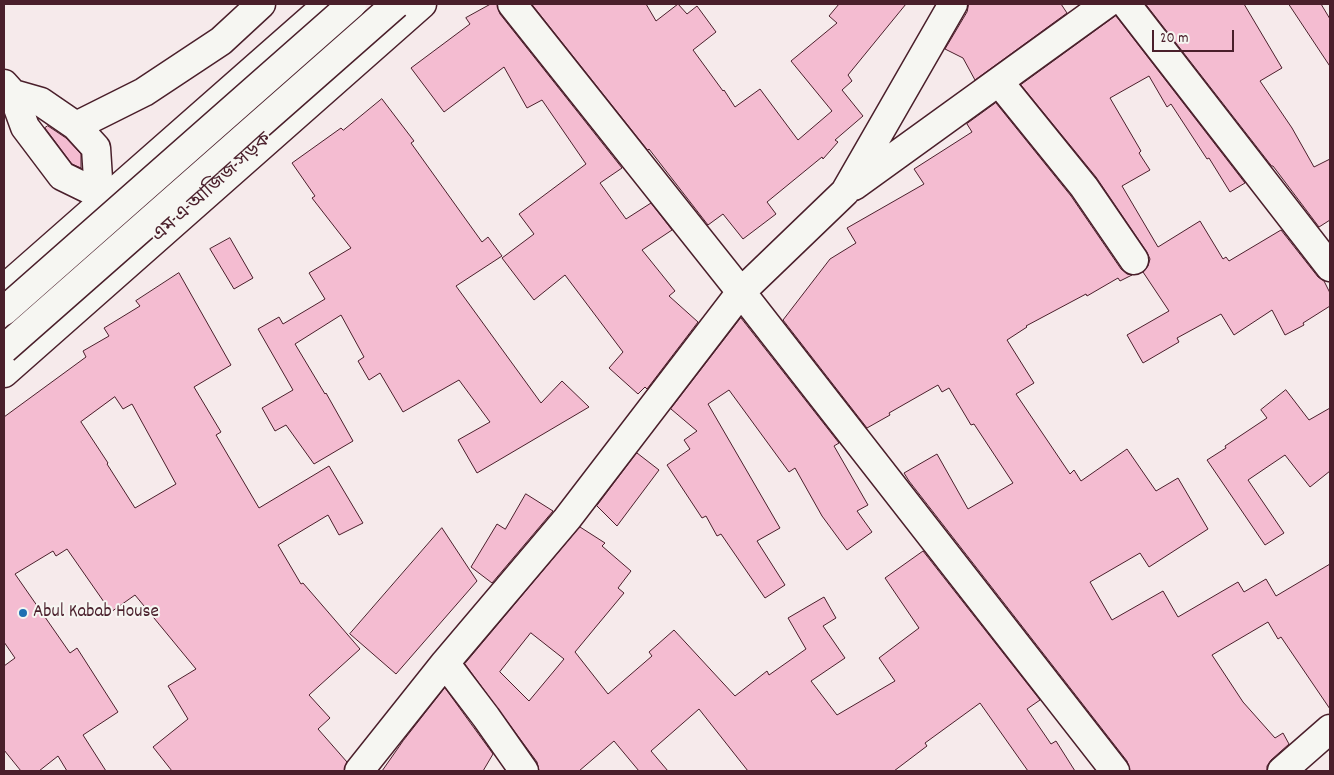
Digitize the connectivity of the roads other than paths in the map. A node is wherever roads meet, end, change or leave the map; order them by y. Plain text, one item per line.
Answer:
1 (261, 4) edge
2 (328, 4) edge
3 (352, 4) edge
4 (396, 4) edge
5 (422, 4) edge
6 (512, 4) edge
7 (953, 4) edge
8 (1106, 4) edge
9 (1126, 4) edge
10 (999, 82) junction
11 (8, 89) edge
12 (76, 126) junction
13 (845, 192) junction
14 (101, 197) junction
15 (147, 247) junction
16 (1134, 260) dead end
17 (1330, 267) edge
18 (4, 289) edge
19 (741, 292) junction
20 (4, 311) edge
21 (4, 350) edge
22 (4, 373) edge
23 (445, 663) junction
24 (1330, 730) edge
25 (360, 771) edge
26 (524, 771) edge
27 (1114, 771) edge
28 (1282, 771) edge

1 - 12 main road
2 - 14 main road
3 - 20 main road, bridge
4 - 21 main road, bridge
5 - 15 main road, এম এ আজিজ সড়ক
6 - 19 main road
7 - 13 main road
8 - 10 main road
9 - 17 main road
10 - 13 main road
10 - 16 main road
11 - 12 main road
11 - 14 main road
12 - 14 main road
13 - 19 main road
14 - 15 main road
14 - 18 main road
15 - 22 main road, এম এ আজিজ সড়ক
19 - 23 main road
19 - 27 main road
23 - 25 main road
23 - 26 main road
24 - 28 main road

